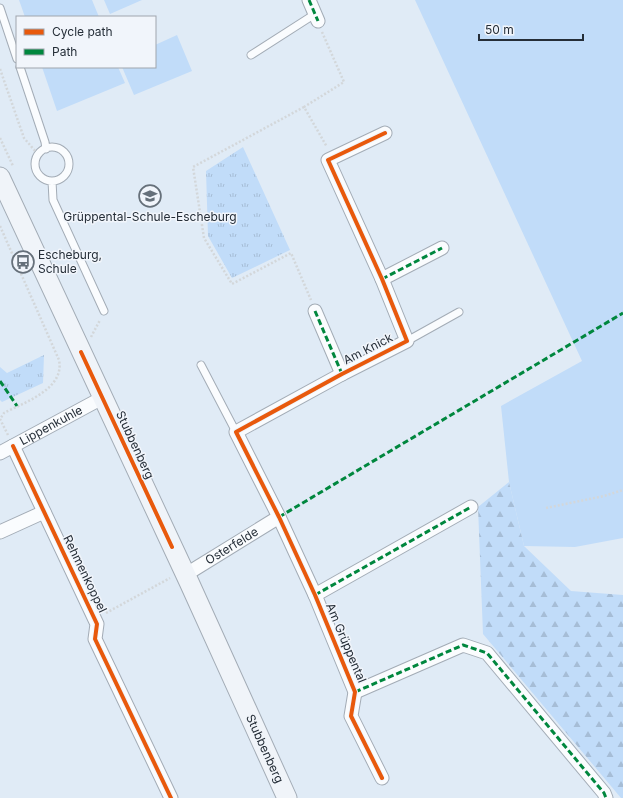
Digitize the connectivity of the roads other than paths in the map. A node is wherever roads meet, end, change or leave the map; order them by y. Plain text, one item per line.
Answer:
1 (309, 0) edge
2 (0, 8) edge
3 (316, 17) joint
4 (251, 54) dead end
5 (16, 56) edge
6 (20, 68) edge
7 (385, 133) dead end
8 (46, 149) junction
9 (7, 172) edge
10 (52, 181) junction
11 (442, 248) dead end
12 (382, 279) junction
13 (104, 311) road end
14 (315, 311) road end
15 (459, 312) dead end
16 (407, 341) junction
17 (201, 365) dead end
18 (342, 374) junction
19 (102, 398) junction
20 (236, 432) junction
21 (13, 446) junction
22 (0, 453) edge
23 (471, 506) dead end
24 (44, 512) junction
25 (279, 517) junction
26 (0, 532) edge
27 (179, 576) junction
28 (315, 595) junction
29 (355, 692) junction
30 (382, 778) dead end
31 (171, 798) edge
32 (287, 798) edge
33 (606, 798) edge

1 - 3 street
2 - 5 lane
3 - 4 lane
6 - 8 lane
7 - 12 street, Am Knick
8 - 10 lane
8 - 10 lane
9 - 19 main road, Stubbenberg
10 - 13 lane
11 - 12 street
12 - 16 street, Am Knick
14 - 18 street, Am Knick
15 - 16 lane
16 - 18 street, Am Knick
17 - 20 lane
18 - 20 street, Am Knick
19 - 21 street, Lippenkuhle
19 - 27 main road, Stubbenberg
20 - 25 street
21 - 22 street, Lippenkuhle
21 - 24 street, Rehmenkoppel
23 - 28 street, Am Grüppental
24 - 26 street
24 - 31 street, Rehmenkoppel
25 - 27 street, Osterfelde
25 - 28 street, Am Grüppental
27 - 32 main road, Stubbenberg
28 - 29 street, Am Grüppental
29 - 30 street, Am Grüppental
29 - 33 street, Am Grüppental

